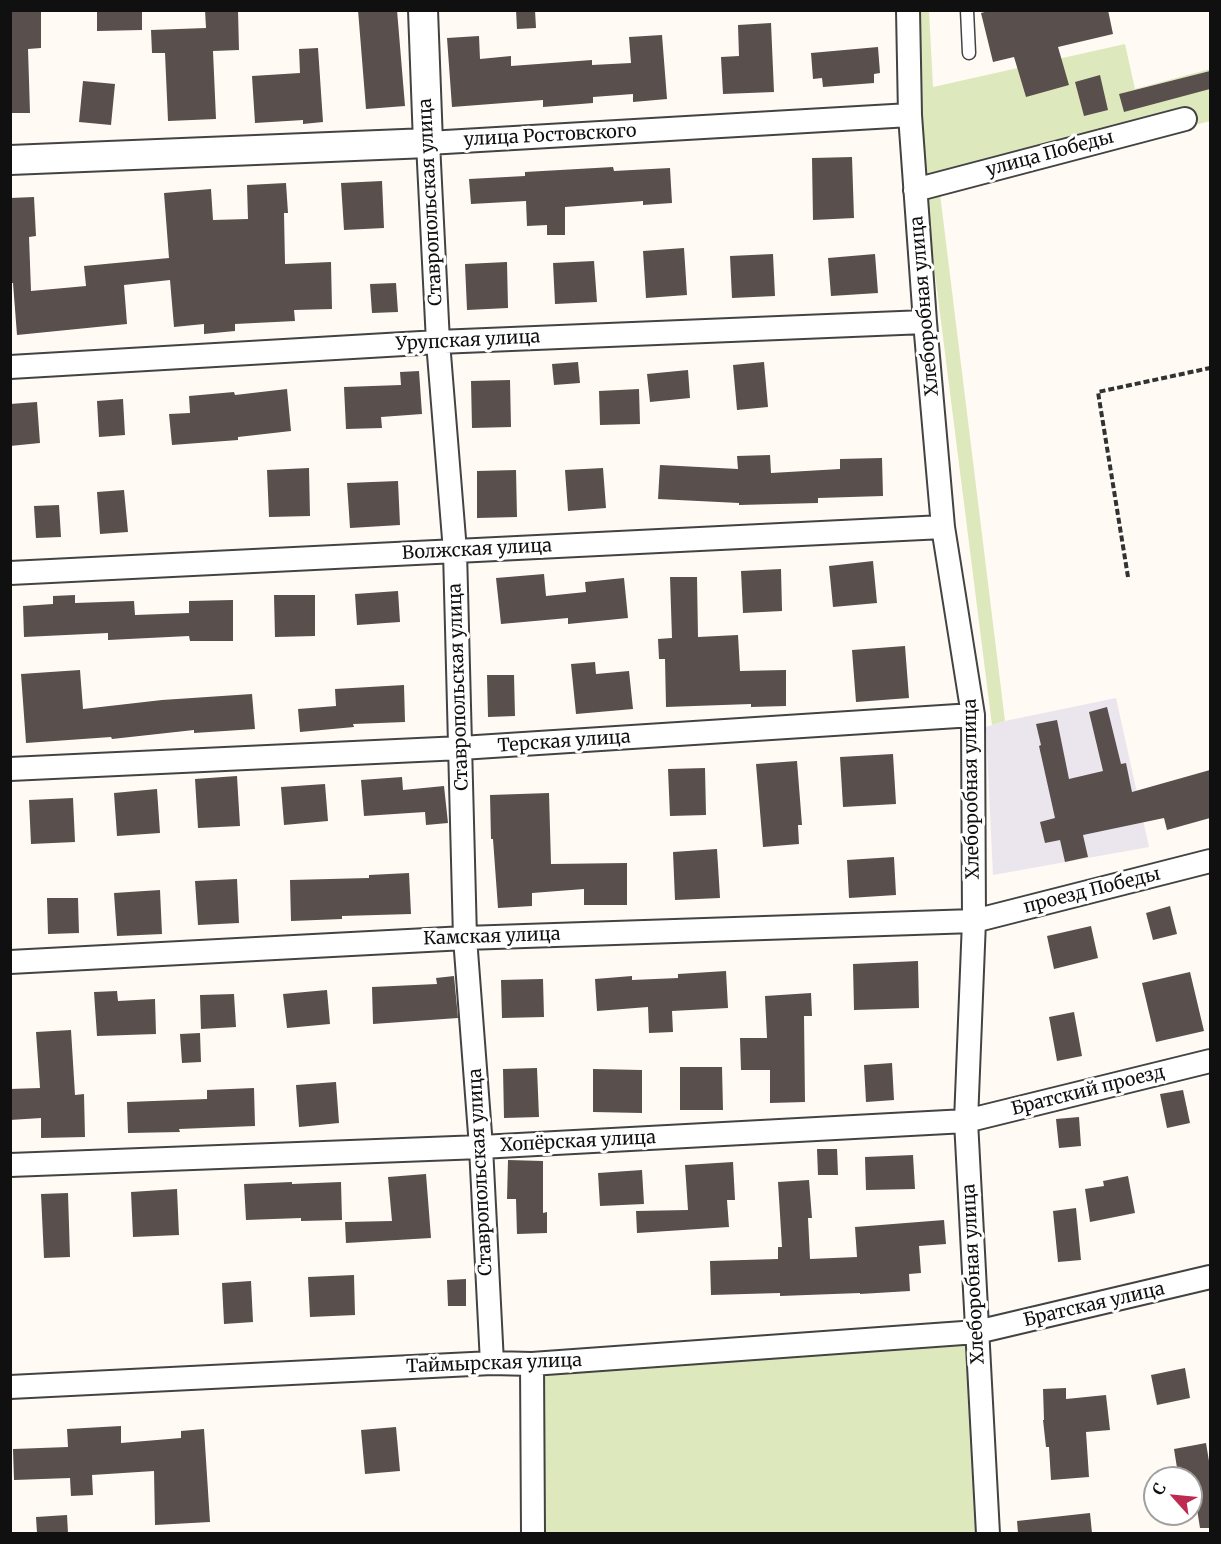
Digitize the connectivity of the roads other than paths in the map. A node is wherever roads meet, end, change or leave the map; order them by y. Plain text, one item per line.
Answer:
1 (423, 10) edge
2 (908, 10) edge
3 (967, 10) edge
4 (969, 53) dead end
5 (910, 115) junction
6 (1185, 119) dead end
7 (428, 143) junction
8 (10, 160) edge
9 (915, 190) junction
10 (925, 322) junction
11 (438, 342) junction
12 (10, 367) edge
13 (943, 527) junction
14 (456, 551) junction
15 (10, 573) edge
16 (973, 715) junction
17 (461, 748) junction
18 (10, 769) edge
19 (1210, 861) edge
20 (974, 921) junction
21 (465, 938) junction
22 (10, 962) edge
23 (1210, 1060) edge
24 (966, 1121) junction
25 (481, 1147) junction
26 (10, 1166) edge
27 (1210, 1277) edge
28 (977, 1332) junction
29 (492, 1363) junction
30 (532, 1364) junction
31 (10, 1387) edge
32 (534, 1533) edge
33 (988, 1533) edge

1 - 7 street, Ставропольская улица
2 - 5 street, Хлеборобная улица
3 - 4 lane
5 - 7 street, улица Ростовского
5 - 9 street, Хлеборобная улица
6 - 9 street, улица Победы
7 - 8 street, улица Ростовского
7 - 11 street, Ставропольская улица
9 - 10 street, Хлеборобная улица
10 - 11 street, Урупская улица
10 - 13 street, Хлеборобная улица
11 - 12 street, Урупская улица
11 - 14 street, Ставропольская улица
13 - 14 street, Волжская улица
13 - 16 street, Хлеборобная улица
14 - 15 street, Волжская улица
14 - 17 street, Ставропольская улица
16 - 17 street, Терская улица
16 - 20 street, Хлеборобная улица
17 - 18 street, Терская улица
17 - 21 street, Ставропольская улица
19 - 20 street, проезд Победы
20 - 21 street, Камская улица
20 - 24 street, Хлеборобная улица
21 - 22 street, Камская улица
21 - 25 street, Ставропольская улица
23 - 24 street, Братский проезд
24 - 25 street, Хопёрская улица
24 - 28 street, Хлеборобная улица
25 - 26 street, Хопёрская улица
25 - 29 street, Ставропольская улица
27 - 28 street, Братская улица
28 - 30 street, Таймырская улица
28 - 33 street, Хлеборобная улица
29 - 30 street, Таймырская улица
29 - 31 street, Таймырская улица
30 - 32 street

